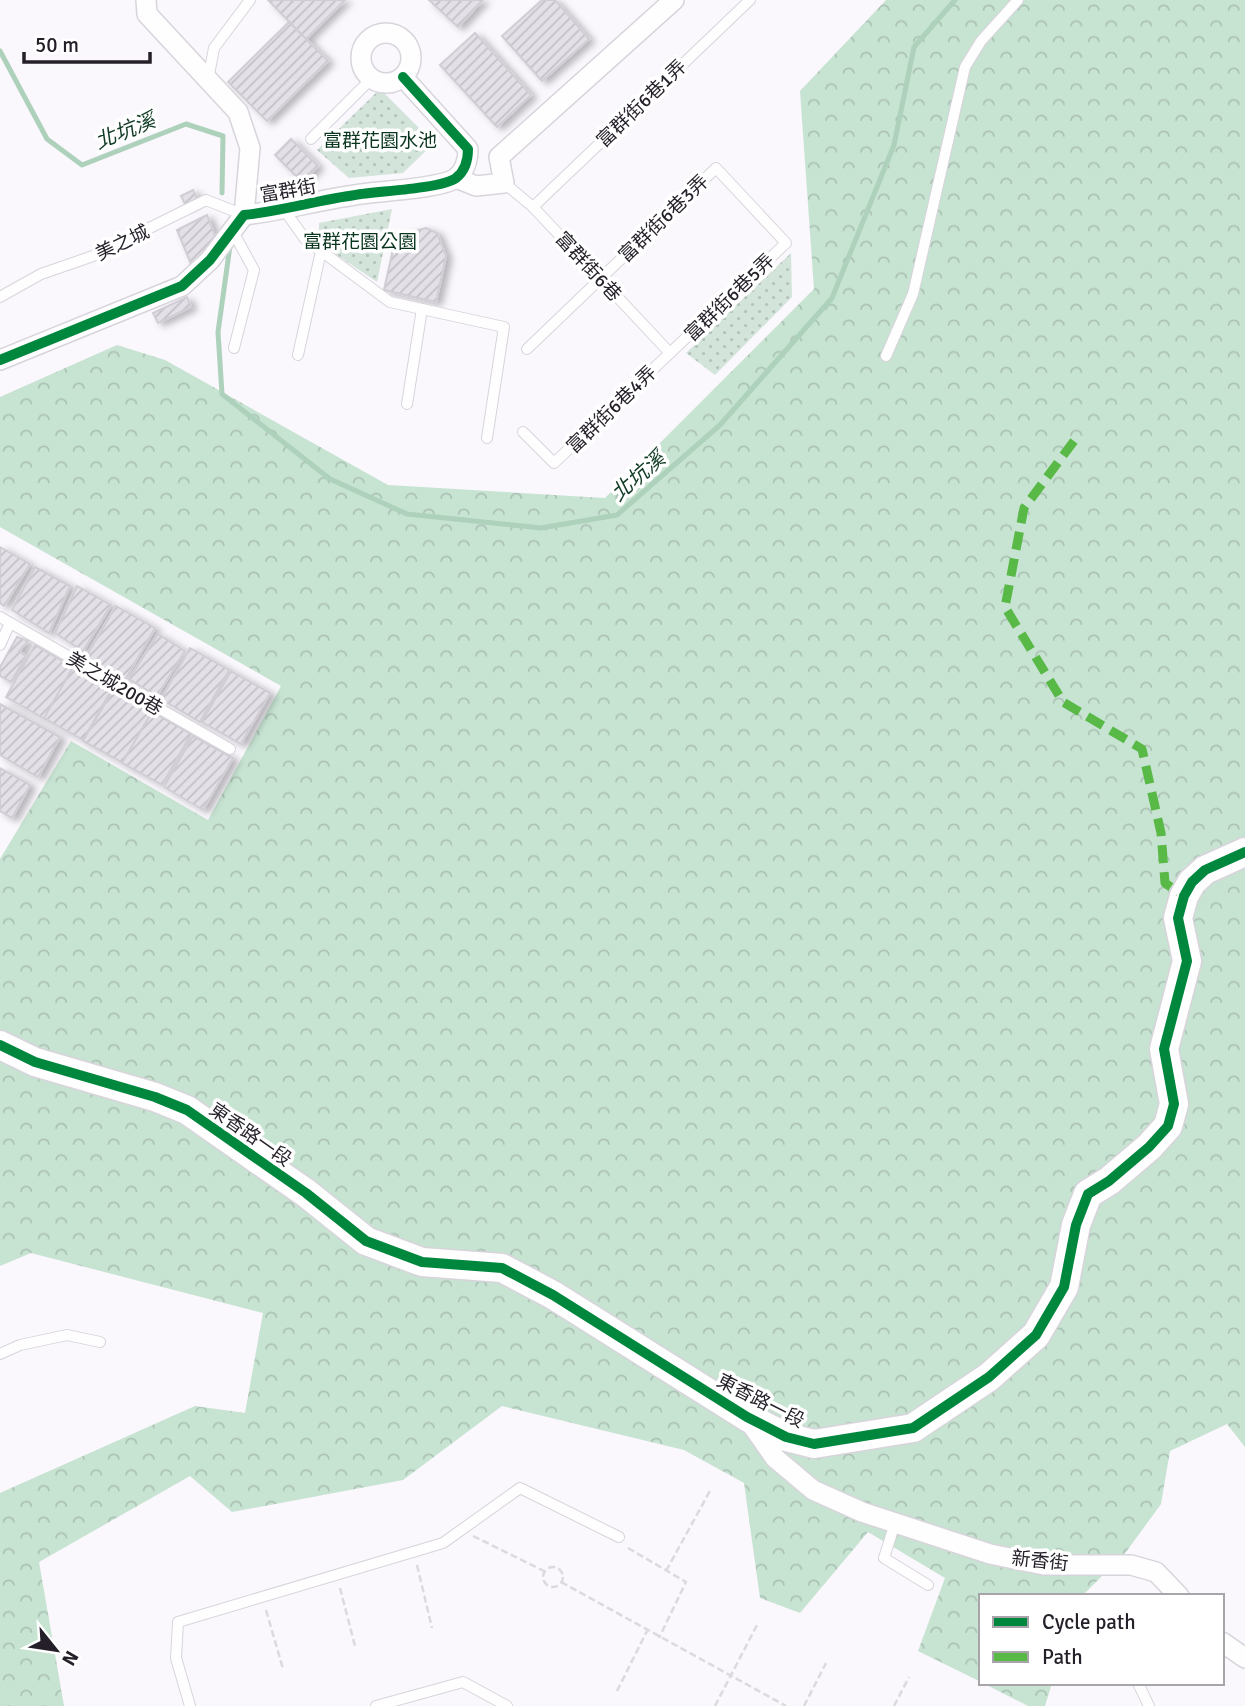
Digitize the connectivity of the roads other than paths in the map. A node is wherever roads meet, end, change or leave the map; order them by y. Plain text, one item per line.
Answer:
1 (146, 0) edge
2 (250, 0) edge
3 (674, 0) edge
4 (750, 0) edge
5 (1018, 0) edge
6 (402, 77) junction
7 (371, 79) junction
8 (208, 80) junction
9 (311, 139) dead end
10 (499, 157) junction
11 (468, 159) junction
12 (456, 178) junction
13 (504, 183) junction
14 (533, 207) junction
15 (755, 209) joint
16 (285, 211) junction
17 (238, 222) junction
18 (321, 251) junction
19 (600, 278) junction
20 (0, 297) edge
21 (422, 309) junction
22 (234, 348) dead end
23 (527, 349) dead end
24 (670, 353) junction
25 (298, 355) dead end
26 (886, 356) dead end
27 (0, 360) edge
28 (407, 404) dead end
29 (523, 432) dead end
30 (487, 438) dead end
31 (0, 617) edge
32 (10, 623) junction
33 (0, 645) edge
34 (230, 749) dead end
35 (1245, 852) edge
36 (0, 1045) edge
37 (100, 1342) dead end
38 (0, 1354) edge
39 (747, 1418) junction
40 (895, 1523) junction
41 (619, 1537) road end
42 (928, 1585) dead end
43 (1177, 1594) edge
44 (1224, 1643) edge
45 (1245, 1658) edge
46 (1139, 1685) edge
47 (190, 1706) edge
48 (376, 1706) edge
49 (507, 1706) edge
50 (1149, 1706) edge

1 - 8 street
2 - 8 lane
3 - 10 street
4 - 14 lane, 富群街6巷1弄
5 - 26 lane
6 - 7 street
6 - 7 street
6 - 11 street
7 - 9 lane
8 - 17 street
10 - 11 street
10 - 13 street
11 - 12 street
12 - 13 street, 富群街
12 - 16 street, 富群街
13 - 14 lane, 富群街6巷
14 - 19 lane, 富群街6巷
15 - 19 lane, 富群街6巷3弄
15 - 24 lane, 富群街6巷5弄
16 - 17 street, 富群街
16 - 18 lane
17 - 20 lane, 美之城
17 - 22 lane
17 - 27 street
18 - 21 lane
18 - 25 lane
19 - 23 lane
19 - 24 lane, 富群街6巷
21 - 28 lane
21 - 30 lane
24 - 29 lane, 富群街6巷4弄
31 - 32 lane, 美之城200巷
32 - 33 lane
32 - 34 lane, 美之城200巷
35 - 39 street, 東香路一段
36 - 39 street, 東香路一段
37 - 38 lane
39 - 40 street, 新香街
40 - 42 lane
40 - 43 street, 新香街
41 - 47 lane
44 - 45 street
46 - 50 lane
48 - 49 lane

